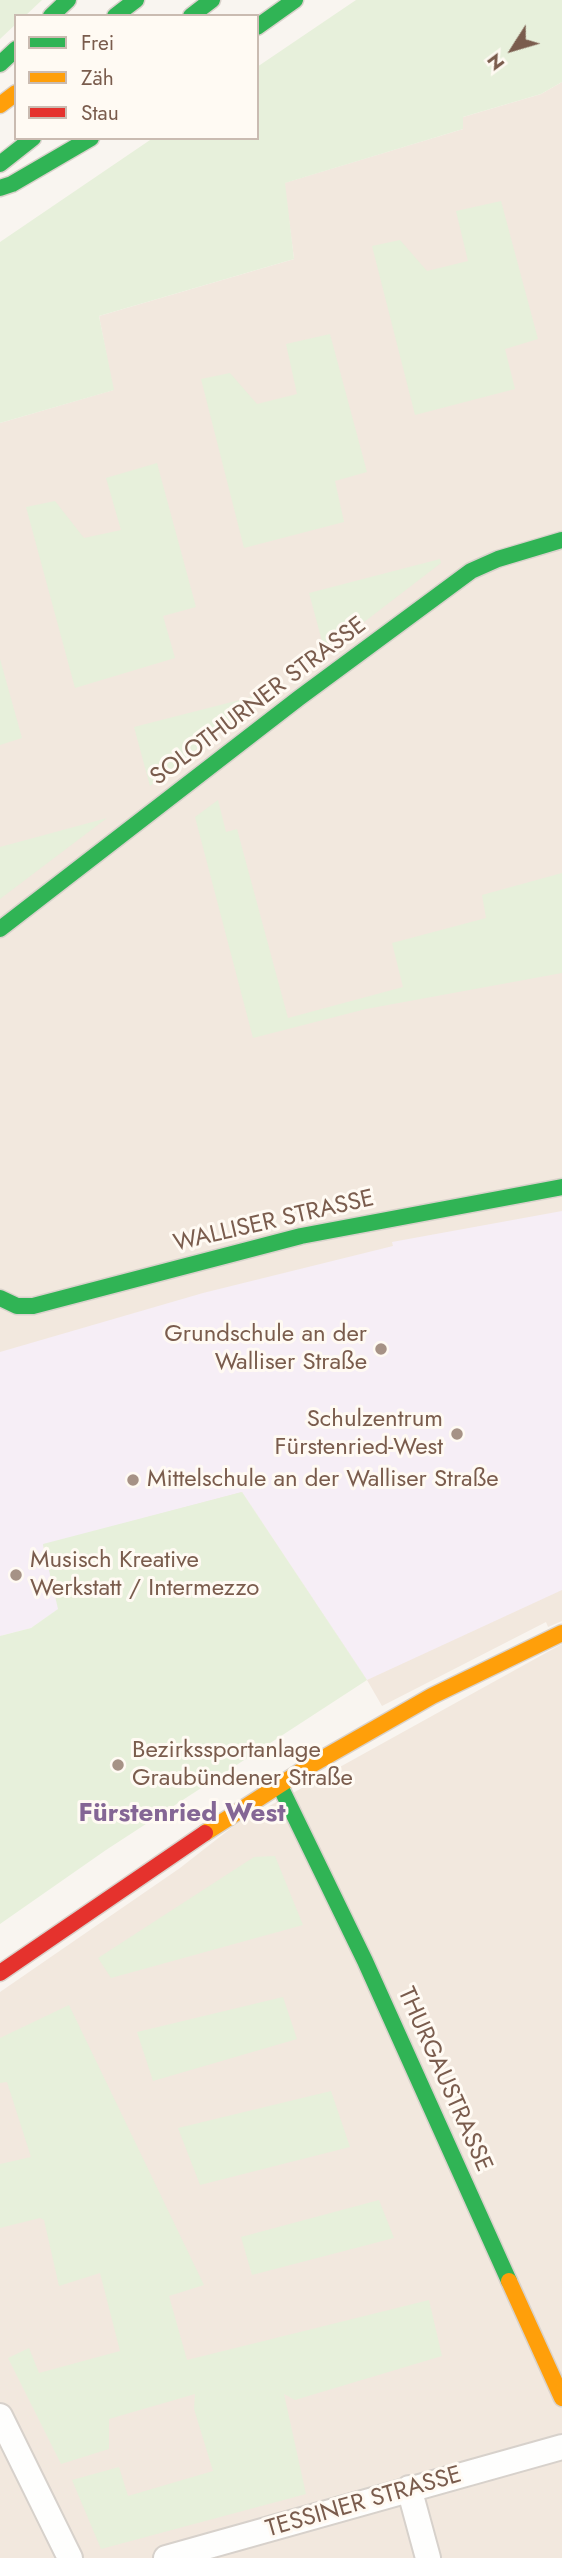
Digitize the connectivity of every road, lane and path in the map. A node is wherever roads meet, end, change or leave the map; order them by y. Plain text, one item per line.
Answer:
1 (68, 0) edge
2 (136, 0) edge
3 (212, 0) edge
4 (295, 0) edge
5 (53, 14) edge
6 (118, 14) edge
7 (194, 14) edge
8 (259, 26) edge
9 (14, 51) edge
10 (0, 64) edge
11 (30, 140) edge
12 (88, 140) edge
13 (0, 163) edge
14 (0, 188) edge
15 (562, 540) edge
16 (0, 929) edge
17 (562, 1187) edge
18 (0, 1298) edge
19 (562, 1633) edge
20 (279, 1784) junction
21 (0, 1973) edge
22 (562, 2398) edge
23 (0, 2416) edge
24 (562, 2448) edge
25 (409, 2488) junction
26 (70, 2558) edge
27 (166, 2558) edge
28 (428, 2558) edge

1 - 5 main road
2 - 6 main road
3 - 7 main road
4 - 8 main road
9 - 10 main road
11 - 13 main road
12 - 14 main road
15 - 16 main road, SOLOTHURNER STRASSE
17 - 18 main road, WALLISER STRASSE
19 - 20 main road
20 - 21 main road
20 - 22 main road, THURGAUSTRASSE
23 - 26 street
24 - 25 street, TESSINER STRASSE
25 - 27 street, TESSINER STRASSE
25 - 28 street

